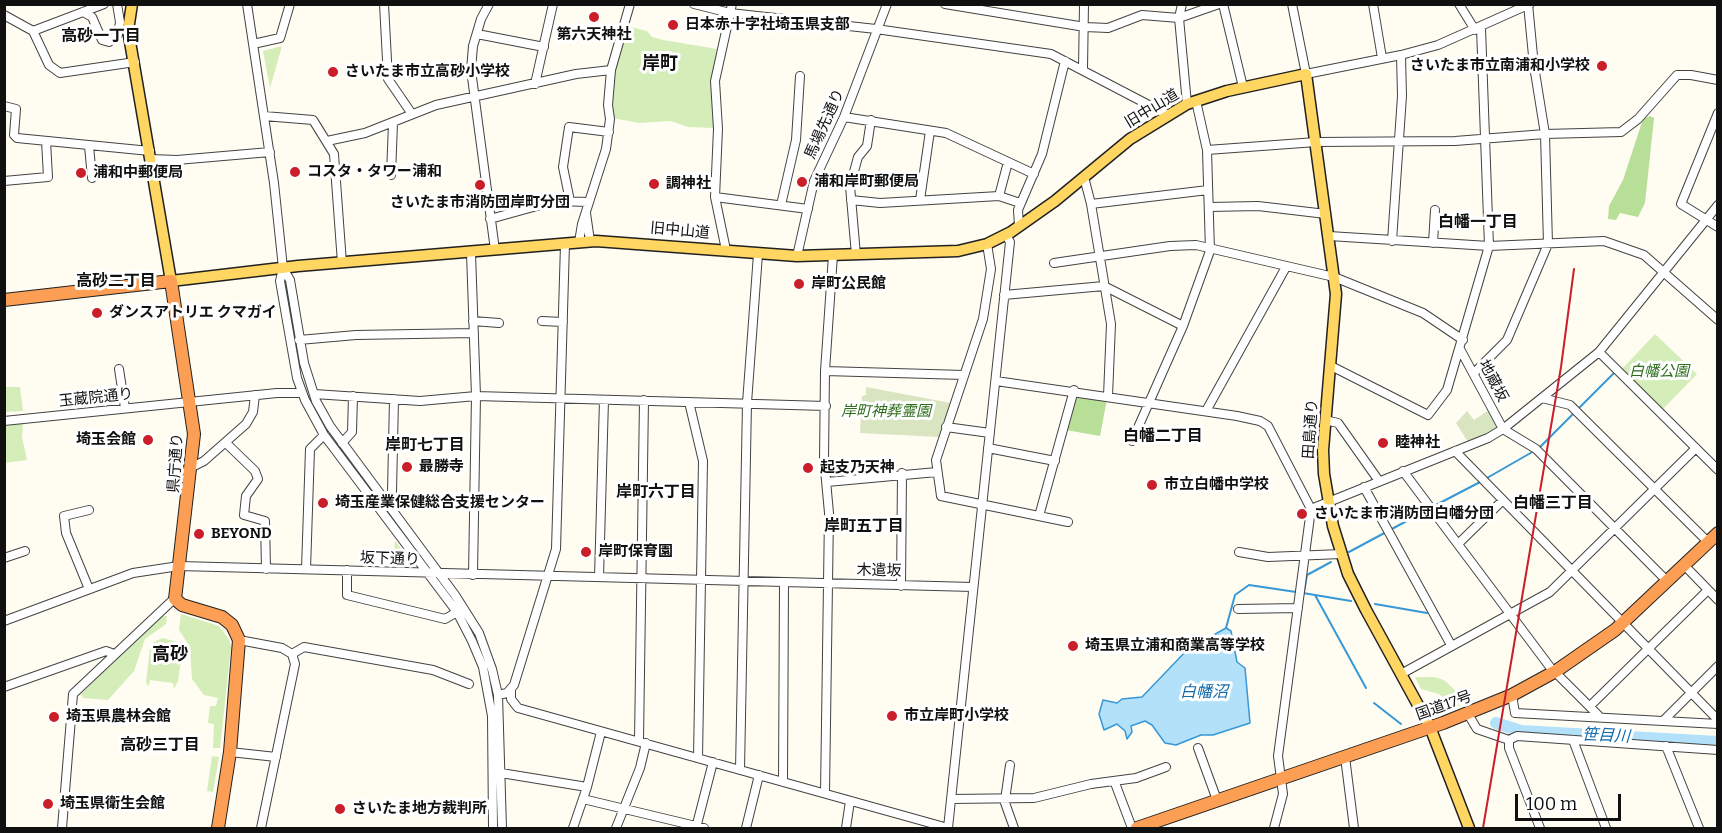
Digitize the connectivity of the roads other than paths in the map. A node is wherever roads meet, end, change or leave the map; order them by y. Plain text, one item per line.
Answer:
1 (104, 4) edge
2 (117, 4) edge
3 (132, 4) edge
4 (247, 4) edge
5 (290, 4) edge
6 (384, 4) edge
7 (489, 4) edge
8 (553, 4) edge
9 (630, 4) edge
10 (694, 4) edge
11 (887, 4) edge
12 (945, 4) edge
13 (1084, 4) edge
14 (1182, 4) edge
15 (1221, 4) edge
16 (1292, 4) edge
17 (1373, 4) edge
18 (1460, 4) edge
19 (1528, 5) edge
20 (731, 9) edge
21 (83, 12) junction
22 (4, 15) edge
23 (1179, 18) junction
24 (124, 23) junction
25 (1085, 27) junction
26 (876, 29) junction
27 (1478, 29) junction
28 (33, 31) junction
29 (477, 34) junction
30 (253, 44) junction
31 (544, 47) junction
32 (1401, 55) junction
33 (1382, 58) junction
34 (1065, 61) junction
35 (135, 62) junction
36 (611, 69) junction
37 (1083, 69) junction
38 (1306, 74) junction
39 (800, 76) dead end
40 (1718, 80) edge
41 (535, 84) junction
42 (1243, 87) junction
43 (474, 96) junction
44 (1192, 103) junction
45 (4, 106) edge
46 (1718, 113) edge
47 (412, 114) junction
48 (1168, 115) junction
49 (264, 116) junction
50 (844, 117) junction
51 (871, 120) junction
52 (393, 123) junction
53 (930, 131) junction
54 (609, 132) junction
55 (1545, 134) junction
56 (1486, 138) junction
57 (1400, 140) junction
58 (46, 141) junction
59 (327, 141) junction
60 (1316, 142) junction
61 (89, 146) junction
62 (1207, 150) junction
63 (270, 152) junction
64 (150, 155) junction
65 (1008, 162) junction
66 (1034, 174) junction
67 (391, 175) dead end
68 (1084, 177) junction
69 (92, 178) dead end
70 (4, 181) edge
71 (1208, 190) junction
72 (999, 196) junction
73 (715, 197) junction
74 (850, 200) junction
75 (920, 200) junction
76 (570, 201) junction
77 (589, 202) junction
78 (1020, 203) junction
79 (1091, 204) junction
80 (781, 205) junction
81 (1718, 205) edge
82 (1209, 207) junction
83 (808, 208) junction
84 (1435, 210) dead end
85 (1326, 214) junction
86 (490, 219) junction
87 (1707, 219) junction
88 (1019, 226) junction
89 (1718, 227) edge
90 (1006, 235) junction
91 (1329, 236) junction
92 (1392, 241) junction
93 (584, 242) junction
94 (1433, 243) junction
95 (565, 244) junction
96 (987, 244) junction
97 (1548, 244) junction
98 (1489, 246) junction
99 (495, 250) junction
100 (726, 250) junction
101 (1210, 251) junction
102 (471, 253) junction
103 (758, 254) junction
104 (833, 255) junction
105 (856, 255) junction
106 (797, 256) junction
107 (1100, 256) junction
108 (1054, 263) dead end
109 (342, 264) junction
110 (1286, 267) junction
111 (283, 268) junction
112 (1665, 272) junction
113 (1334, 278) junction
114 (171, 281) junction
115 (1104, 286) junction
116 (1004, 295) junction
117 (4, 300) edge
118 (1717, 319) edge
119 (473, 321) junction
120 (542, 321) dead end
121 (563, 322) junction
122 (499, 323) dead end
123 (1183, 326) junction
124 (474, 333) junction
125 (299, 340) junction
126 (1462, 345) junction
127 (1599, 352) junction
128 (1331, 366) junction
129 (118, 369) dead end
130 (825, 371) junction
131 (1474, 374) junction
132 (964, 375) junction
133 (996, 381) junction
134 (1074, 390) junction
135 (302, 393) junction
136 (314, 394) junction
137 (255, 395) junction
138 (353, 396) junction
139 (476, 396) junction
140 (1108, 396) junction
141 (561, 398) junction
142 (1542, 398) junction
143 (394, 399) junction
144 (604, 400) junction
145 (644, 400) junction
146 (191, 402) junction
147 (689, 402) junction
148 (747, 403) junction
149 (1148, 403) junction
150 (826, 406) junction
151 (125, 408) junction
152 (1206, 411) junction
153 (1325, 420) junction
154 (4, 421) edge
155 (946, 427) junction
156 (1502, 427) junction
157 (990, 433) junction
158 (324, 435) junction
159 (1132, 441) dead end
160 (342, 442) junction
161 (226, 443) junction
162 (988, 448) junction
163 (1695, 448) junction
164 (1455, 452) junction
165 (1055, 461) junction
166 (192, 467) junction
167 (1718, 470) edge
168 (1403, 471) junction
169 (937, 472) junction
170 (902, 473) junction
171 (1379, 481) junction
172 (827, 482) junction
173 (1364, 487) junction
174 (1655, 489) junction
175 (1503, 500) junction
176 (1328, 501) junction
177 (385, 502) junction
178 (982, 506) junction
179 (1311, 509) junction
180 (89, 510) dead end
181 (1039, 516) junction
182 (1068, 522) dead end
183 (1614, 529) junction
184 (1718, 533) edge
185 (1708, 542) junction
186 (1458, 544) junction
187 (25, 551) dead end
188 (1239, 552) dead end
189 (1341, 555) junction
190 (1305, 556) junction
191 (4, 558) edge
192 (1684, 565) junction
193 (179, 566) junction
194 (266, 568) junction
195 (306, 569) junction
196 (347, 570) junction
197 (1573, 570) junction
198 (433, 574) junction
199 (472, 575) junction
200 (547, 576) junction
201 (599, 578) junction
202 (642, 579) junction
203 (702, 580) junction
204 (743, 581) junction
205 (1668, 582) junction
206 (784, 583) junction
207 (828, 584) junction
208 (901, 586) junction
209 (974, 587) junction
210 (89, 589) junction
211 (1708, 590) junction
212 (175, 598) junction
213 (1718, 600) edge
214 (1298, 608) junction
215 (1238, 609) dead end
216 (457, 612) junction
217 (1511, 614) junction
218 (4, 621) edge
219 (1623, 623) junction
220 (239, 640) junction
221 (1451, 645) junction
222 (1649, 648) junction
223 (114, 654) junction
224 (292, 654) junction
225 (1718, 666) edge
226 (1556, 671) junction
227 (1401, 674) junction
228 (469, 684) dead end
229 (4, 687) edge
230 (512, 690) junction
231 (1690, 692) junction
232 (498, 695) junction
233 (1512, 695) junction
234 (1590, 706) junction
235 (1468, 714) junction
236 (1598, 715) junction
237 (1664, 720) junction
238 (1718, 722) edge
239 (1430, 727) junction
240 (601, 732) junction
241 (1509, 740) junction
242 (1573, 740) junction
243 (642, 741) junction
244 (1666, 746) junction
245 (1198, 748) dead end
246 (1718, 750) edge
247 (230, 753) junction
248 (1345, 756) junction
249 (276, 757) junction
250 (699, 758) junction
251 (713, 762) junction
252 (1010, 765) dead end
253 (1166, 767) dead end
254 (740, 770) junction
255 (501, 773) junction
256 (759, 775) junction
257 (1282, 778) junction
258 (783, 782) junction
259 (1115, 783) junction
260 (587, 787) junction
261 (825, 793) junction
262 (582, 799) junction
263 (951, 799) junction
264 (1005, 800) junction
265 (1217, 800) junction
266 (850, 801) junction
267 (624, 810) junction
268 (1160, 825) edge
269 (62, 828) edge
270 (218, 828) edge
271 (261, 828) edge
272 (493, 828) edge
273 (502, 828) edge
274 (573, 828) edge
275 (616, 828) edge
276 (699, 828) edge
277 (746, 828) edge
278 (846, 828) edge
279 (948, 828) edge
280 (1014, 828) edge
281 (1132, 828) edge
282 (1137, 828) edge
283 (1274, 828) edge
284 (1354, 828) edge
285 (1469, 828) edge
286 (1540, 828) edge
287 (1606, 828) edge
288 (1699, 828) edge

1 - 21 street
2 - 24 street
3 - 24 main road
4 - 30 street
5 - 30 street
6 - 47 street
7 - 29 street
8 - 31 street
9 - 36 street
10 - 20 street
11 - 26 street, 馬場先通り
12 - 25 street
13 - 25 street
14 - 23 street
15 - 23 street
15 - 42 street
16 - 38 street, 田島通り
17 - 33 street
18 - 27 street
19 - 27 street
19 - 55 street
20 - 26 street
20 - 73 street
21 - 24 street
21 - 28 street
22 - 28 street
23 - 25 street
23 - 44 street
24 - 35 main road, 県庁通り
25 - 37 street
26 - 34 street
26 - 50 street, 馬場先通り
27 - 32 street
27 - 56 street
28 - 35 street
29 - 31 street
29 - 43 street
30 - 49 street
31 - 41 street
32 - 33 street
32 - 57 street
33 - 38 street
34 - 37 street
34 - 66 street
35 - 64 main road, 県庁通り
36 - 41 street
36 - 54 street
37 - 48 street
38 - 42 main road, 旧中山道
38 - 60 main road, 田島通り
39 - 80 street
40 - 55 street
41 - 43 street
42 - 44 main road, 旧中山道
43 - 47 street
43 - 86 street
44 - 48 main road, 旧中山道
44 - 62 street
45 - 58 street
46 - 87 street
47 - 52 street
48 - 68 main road, 旧中山道
49 - 59 street
49 - 63 street
50 - 51 street
50 - 83 street, 馬場先通り
51 - 53 street
51 - 74 street
52 - 59 street
52 - 67 street
53 - 65 street
53 - 75 street
54 - 76 street
54 - 77 street
55 - 56 street
55 - 97 street
56 - 57 street
56 - 98 street
57 - 60 street
57 - 92 street
58 - 61 street
58 - 70 street
59 - 109 street
60 - 62 street
60 - 85 main road, 田島通り
61 - 64 street
61 - 69 street
62 - 71 street
63 - 64 street
63 - 111 street
64 - 114 main road, 県庁通り
65 - 66 street
65 - 72 street
66 - 78 street
68 - 79 street
68 - 88 main road, 旧中山道
71 - 79 street
71 - 82 street
72 - 75 street
72 - 78 street
73 - 80 street
73 - 100 street
74 - 75 street
74 - 105 street
76 - 77 street
76 - 86 street
77 - 93 street
78 - 88 street
79 - 107 street
80 - 83 street
81 - 87 street
82 - 85 street
82 - 101 street
83 - 106 street, 馬場先通り
84 - 94 street
85 - 91 main road, 田島通り
86 - 99 street
87 - 89 street
87 - 112 street
88 - 90 main road, 旧中山道
90 - 96 main road, 旧中山道
90 - 116 street
91 - 92 street
91 - 113 main road, 田島通り
92 - 94 street
93 - 95 main road, 旧中山道
93 - 100 main road, 旧中山道
94 - 98 street
95 - 99 main road, 旧中山道
95 - 121 street
96 - 105 main road, 旧中山道
96 - 132 street
97 - 98 street
97 - 112 street
97 - 131 street
98 - 126 street
99 - 102 main road, 旧中山道
100 - 103 main road, 旧中山道
101 - 107 street
101 - 110 street
101 - 123 street
102 - 109 main road, 旧中山道
102 - 119 street
103 - 106 main road, 旧中山道
103 - 148 street
104 - 105 main road, 旧中山道
104 - 106 main road, 旧中山道
104 - 130 street
107 - 108 street
107 - 115 street
109 - 111 main road, 旧中山道
110 - 113 street
110 - 152 street
111 - 114 main road, 旧中山道
111 - 125 street
111 - 135 street
112 - 118 street
112 - 127 street
113 - 126 street
113 - 128 main road, 田島通り
114 - 117 highway, 旧中山道
114 - 146 highway, 県庁通り
115 - 116 street
115 - 123 street
115 - 140 street
116 - 133 street
119 - 122 street
119 - 124 street
120 - 121 street
121 - 141 street
123 - 149 street
124 - 125 street
124 - 139 street
125 - 136 street
126 - 128 street
126 - 131 street, 地蔵坂
127 - 142 street
127 - 163 street
128 - 153 main road, 田島通り
129 - 151 street
130 - 132 street
130 - 150 street
131 - 156 street, 地蔵坂
132 - 155 street
133 - 134 street
133 - 157 street
134 - 140 street
134 - 165 street
135 - 137 street, 玉蔵院通り
135 - 158 street
136 - 138 street
136 - 160 street
137 - 146 street, 玉蔵院通り
137 - 161 street
138 - 143 street
138 - 160 street
139 - 141 street
139 - 143 street
139 - 199 street
140 - 149 street
141 - 144 street
141 - 200 street
142 - 156 street
142 - 174 street
143 - 177 street
144 - 145 street
144 - 201 street
145 - 147 street
145 - 202 street
146 - 151 street, 玉蔵院通り
146 - 166 highway, 県庁通り
147 - 148 street
147 - 203 street
148 - 150 street
148 - 204 street
149 - 152 street
149 - 159 street
150 - 172 street
151 - 154 street, 玉蔵院通り
152 - 179 street
153 - 171 street
153 - 176 main road, 田島通り
155 - 157 street
155 - 169 street
156 - 164 street
156 - 183 street
157 - 162 street
158 - 195 street
158 - 198 street
160 - 177 street
161 - 166 street
161 - 194 street
162 - 165 street
162 - 178 street
163 - 167 street
163 - 174 street
164 - 168 street
164 - 175 street
165 - 181 street
166 - 193 highway, 県庁通り
168 - 171 street
168 - 186 street
169 - 170 street
169 - 178 street
170 - 172 street
170 - 208 street
171 - 173 street
172 - 207 street
173 - 176 street
173 - 221 street
174 - 183 street
174 - 185 street
175 - 186 street
175 - 197 street
176 - 179 street
176 - 189 main road, 田島通り
177 - 198 street
178 - 181 street
178 - 209 street
179 - 190 street
180 - 210 street
181 - 182 street
183 - 197 street
183 - 205 street
184 - 185 highway, 国道17号
185 - 192 highway, 国道17号
186 - 217 street
187 - 191 street
188 - 190 street
189 - 190 street
189 - 227 main road, 田島通り
190 - 214 street
192 - 205 highway, 国道17号
192 - 211 street
193 - 194 street, 坂下通り
193 - 210 street, 坂下通り
193 - 212 highway, 県庁通り
194 - 195 street, 坂下通り
195 - 196 street, 坂下通り
196 - 198 street, 坂下通り
196 - 216 street
197 - 217 street
197 - 219 street
198 - 199 street, 坂下通り
198 - 216 street
198 - 232 street
199 - 200 street, 坂下通り
200 - 201 street, 坂下通り
200 - 230 street
201 - 202 street, 坂下通り
202 - 203 street, 坂下通り
202 - 243 street
203 - 204 street, 坂下通り
203 - 250 street
204 - 206 street, 坂下通り
204 - 254 street
205 - 219 highway, 国道17号
206 - 207 street, 木遣坂
206 - 258 street
207 - 208 street, 木遣坂
207 - 261 street
208 - 209 street, 木遣坂
209 - 263 street
210 - 218 street, 坂下通り
211 - 213 street
211 - 222 street
212 - 220 highway
212 - 223 street
214 - 215 street
214 - 257 street
216 - 272 street
217 - 221 street
217 - 226 street
219 - 222 street
219 - 226 highway, 国道17号
220 - 224 street
220 - 247 highway
221 - 227 street
222 - 231 street
222 - 234 street
223 - 229 street
223 - 269 street
224 - 228 street
224 - 249 street
225 - 231 street
226 - 233 highway, 国道17号
226 - 234 street
227 - 239 main road, 田島通り
230 - 232 street
230 - 240 street
231 - 237 street
231 - 238 street
232 - 255 street
233 - 235 highway, 国道17号
233 - 236 street
234 - 236 street
235 - 239 highway, 国道17号
235 - 241 street
236 - 237 street
237 - 238 street
239 - 248 highway, 国道17号
239 - 285 main road, 田島通り
240 - 243 street
240 - 260 street
241 - 242 street
241 - 286 street
242 - 244 street
242 - 287 street
243 - 250 street
243 - 267 street
244 - 246 street
244 - 288 street
245 - 265 street
247 - 249 street
247 - 270 highway
248 - 257 highway, 国道17号
248 - 284 street
249 - 271 street
250 - 251 street
251 - 254 street
251 - 276 street
252 - 264 street
253 - 259 street
254 - 256 street
255 - 260 street
255 - 273 street
256 - 258 street
256 - 277 street
257 - 265 highway, 国道17号
257 - 283 street
258 - 261 street
259 - 264 street
259 - 281 street
260 - 262 street
261 - 266 street
262 - 267 street
262 - 274 street
263 - 264 street
263 - 279 street
264 - 280 street
265 - 268 highway, 国道17号
266 - 278 street
266 - 279 street
267 - 275 street
267 - 276 street
268 - 282 highway, 国道17号

